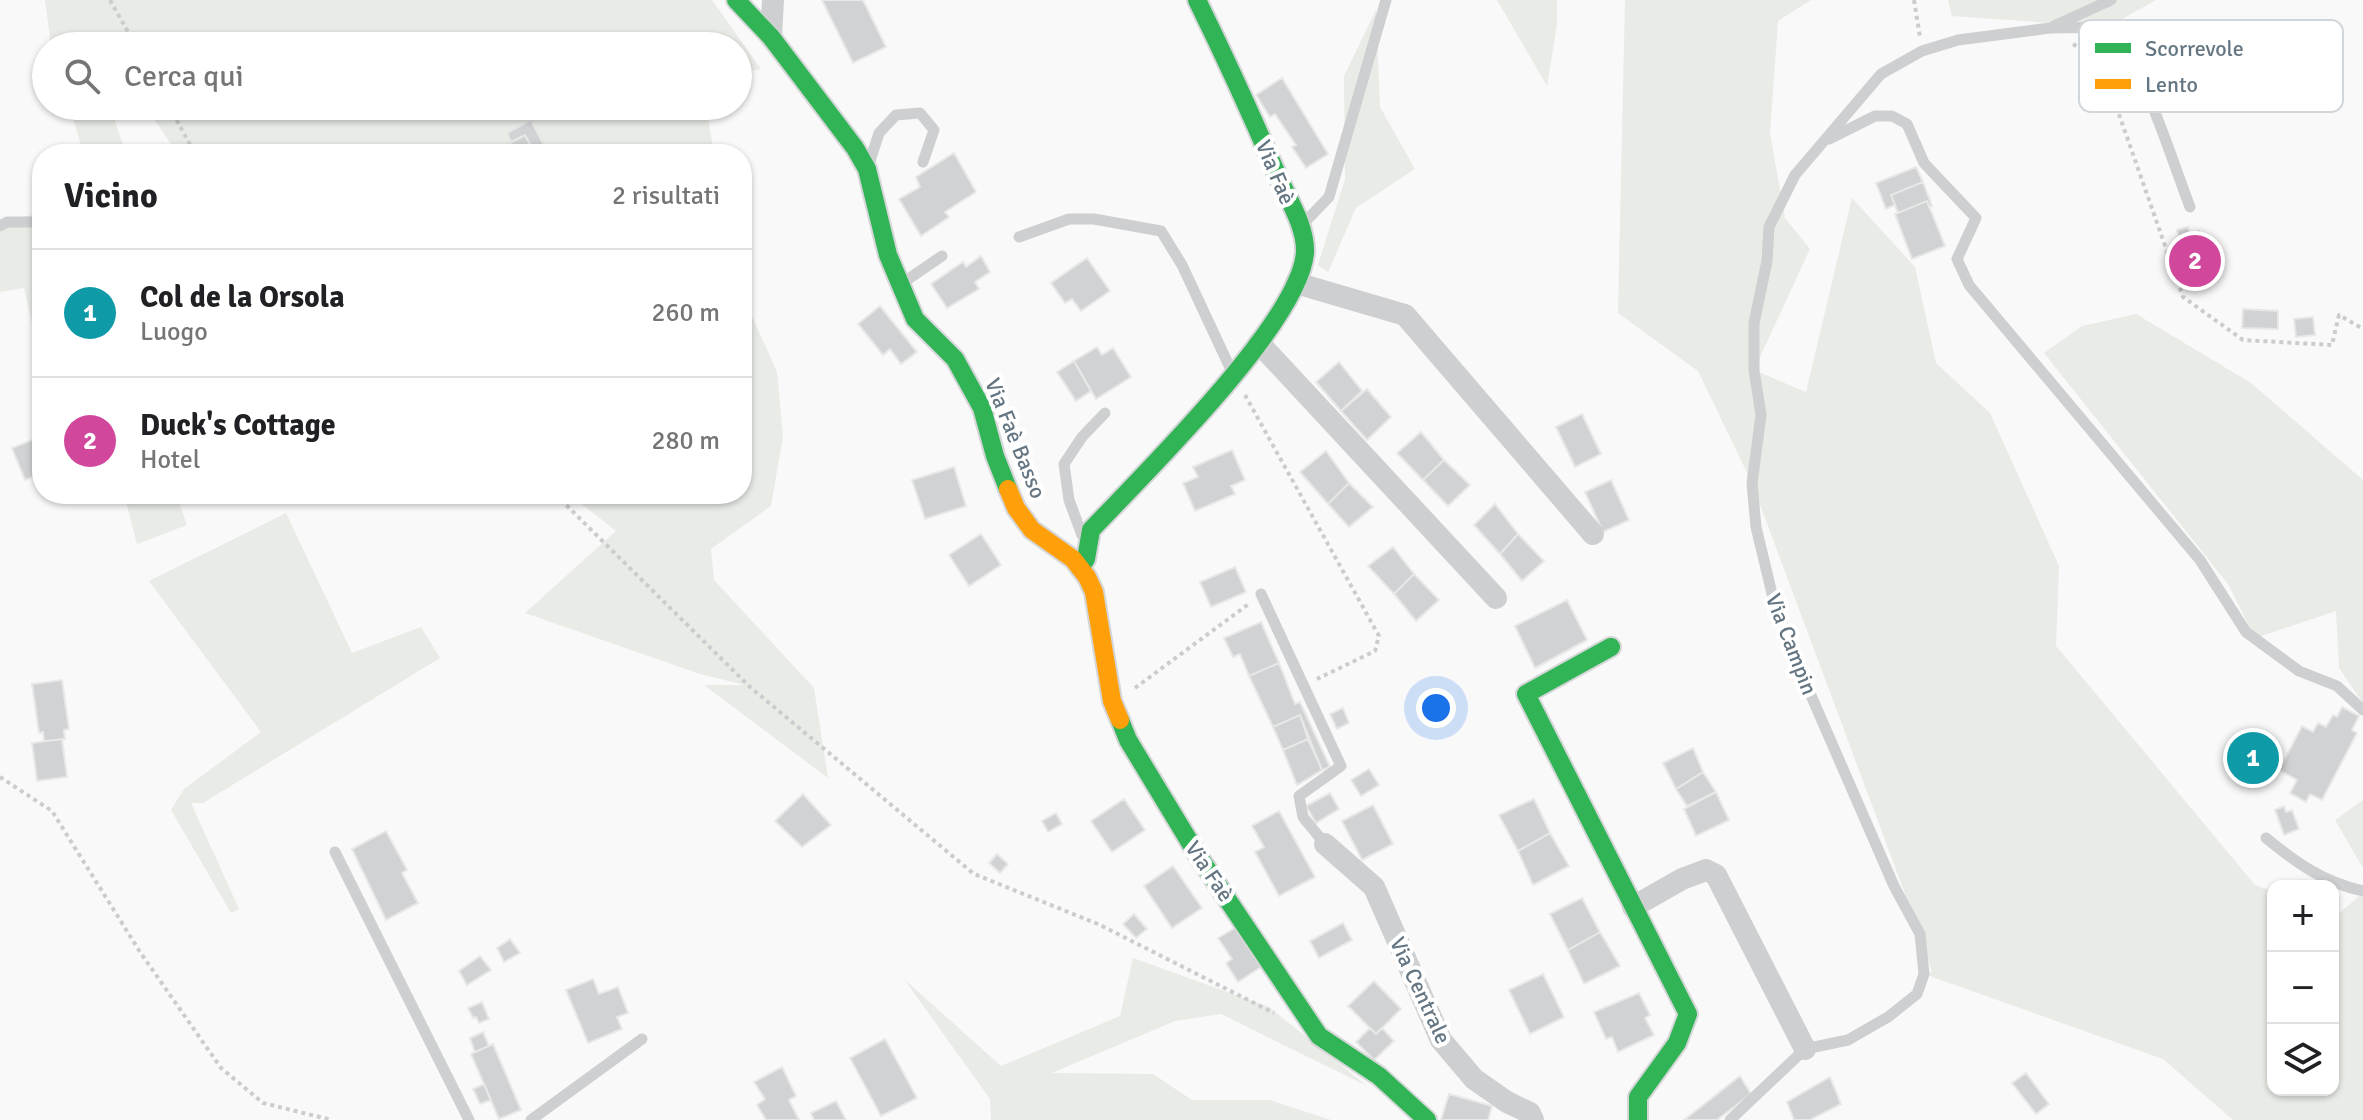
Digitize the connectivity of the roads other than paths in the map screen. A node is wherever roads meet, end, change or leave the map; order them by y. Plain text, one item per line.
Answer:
1 (736, 0) edge
2 (773, 0) edge
3 (1197, 0) edge
4 (1386, 0) edge
5 (2111, 0) edge
6 (2050, 28) junction
7 (2079, 28) edge
8 (771, 37) junction
9 (2153, 112) edge
10 (1825, 141) junction
11 (923, 162) dead end
12 (867, 169) junction
13 (2190, 207) dead end
14 (32, 222) edge
15 (0, 226) edge
16 (1300, 227) junction
17 (1019, 237) dead end
18 (942, 256) dead end
19 (1296, 283) junction
20 (901, 284) junction
21 (1259, 343) junction
22 (1234, 376) junction
23 (1105, 413) dead end
24 (1593, 534) dead end
25 (1080, 559) junction
26 (1261, 594) road end
27 (1496, 598) dead end
28 (1611, 647) dead end
29 (2363, 710) edge
30 (2266, 838) dead end
31 (1325, 844) joint
32 (335, 852) dead end
33 (2363, 891) edge
34 (1633, 907) junction
35 (642, 1039) dead end
36 (1805, 1049) junction
37 (469, 1120) edge
38 (531, 1120) edge
39 (1427, 1120) edge
40 (1533, 1120) edge
41 (1638, 1120) edge
42 (1730, 1120) edge

1 - 8 street, Via Faè Basso
2 - 8 street
3 - 16 street, Via Faè
4 - 16 lane
5 - 6 lane, Via Campin
6 - 7 lane, Via Campin
6 - 10 lane, Via Campin
8 - 12 street, Via Faè Basso
9 - 13 lane, Via Campin
10 - 29 lane
10 - 36 lane, Via Campin
11 - 12 lane
12 - 20 street, Via Faè Basso
14 - 15 lane
16 - 19 street, Via Faè
17 - 22 lane
18 - 20 lane
19 - 21 street, Via Faè
19 - 24 street
20 - 25 street, Via Faè Basso
21 - 22 street, Via Faè
21 - 27 street
22 - 25 street, Via Faè
23 - 25 lane
25 - 39 street, Via Faè
26 - 31 lane
28 - 34 street
30 - 33 lane
31 - 40 street, Via Centrale
32 - 37 lane
34 - 36 street
34 - 41 street
35 - 38 lane
36 - 42 lane

